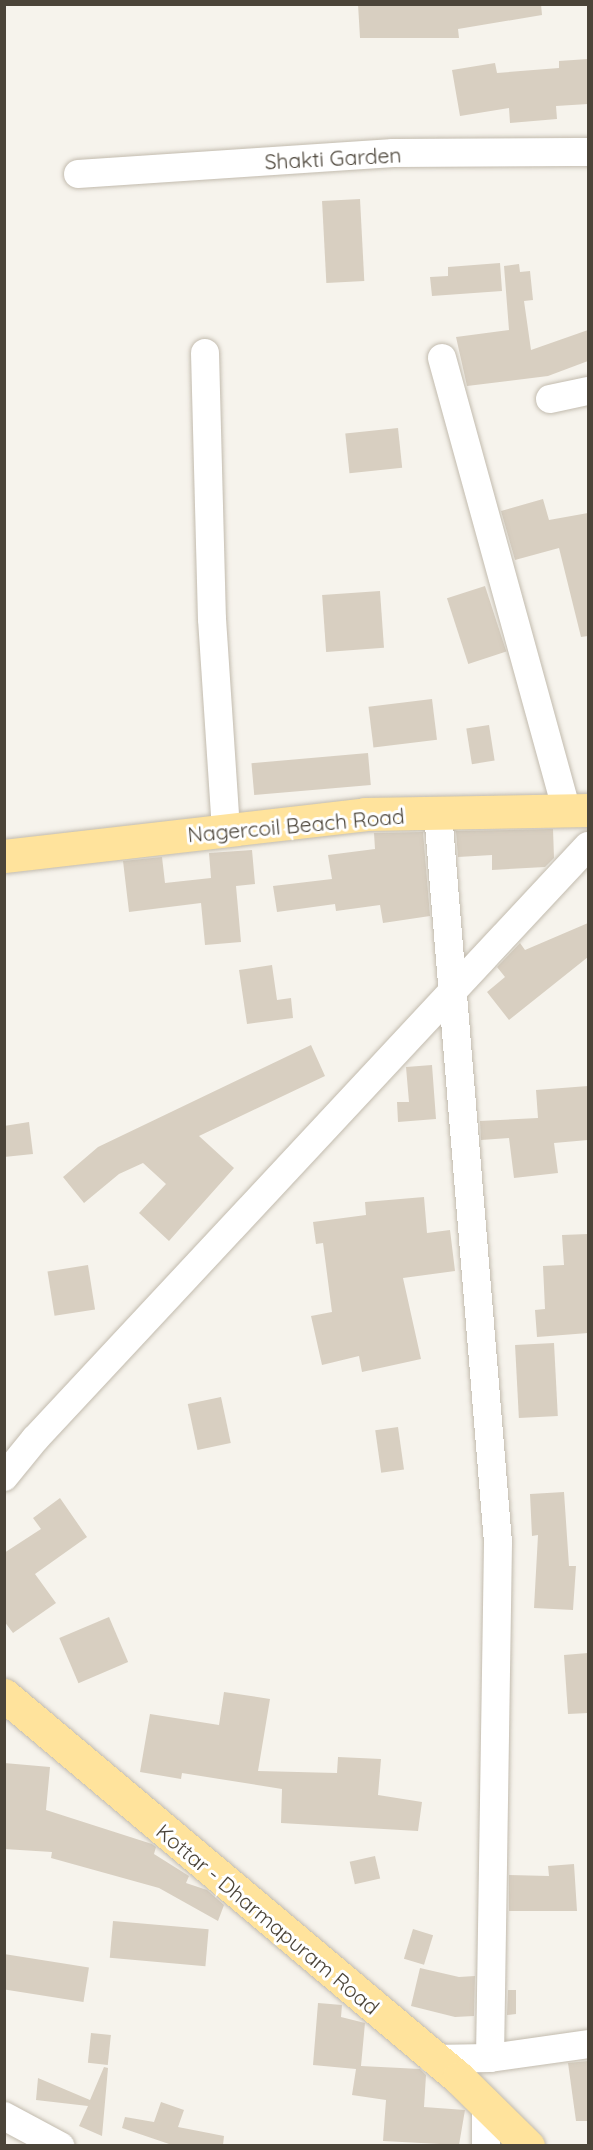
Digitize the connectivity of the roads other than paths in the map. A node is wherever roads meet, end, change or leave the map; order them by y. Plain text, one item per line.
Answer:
1 (588, 152) edge
2 (78, 174) dead end
3 (205, 353) dead end
4 (442, 358) dead end
5 (588, 391) edge
6 (550, 399) dead end
7 (578, 811) edge
8 (438, 813) junction
9 (226, 831) junction
10 (588, 846) edge
11 (4, 855) edge
12 (454, 988) junction
13 (4, 1478) edge
14 (4, 1695) edge
15 (588, 2044) edge
16 (490, 2058) junction
17 (432, 2059) junction
18 (486, 2102) junction
19 (4, 2116) edge
20 (60, 2145) edge
21 (486, 2145) edge
22 (528, 2145) edge

1 - 2 street, Shakti Garden
3 - 9 street
4 - 7 street
5 - 6 street
7 - 8 main road, Nagercoil Beach Road
8 - 9 main road, Nagercoil Beach Road
8 - 12 street
9 - 11 main road, Nagercoil Beach Road
10 - 12 street
12 - 13 street
12 - 16 street
14 - 17 main road, Kottar - Dharmapuram Road
15 - 16 street
16 - 17 street
17 - 18 main road, Kottar - Dharmapuram Road
18 - 21 street
18 - 22 main road, Kottar - Dharmapuram Road
19 - 20 street

